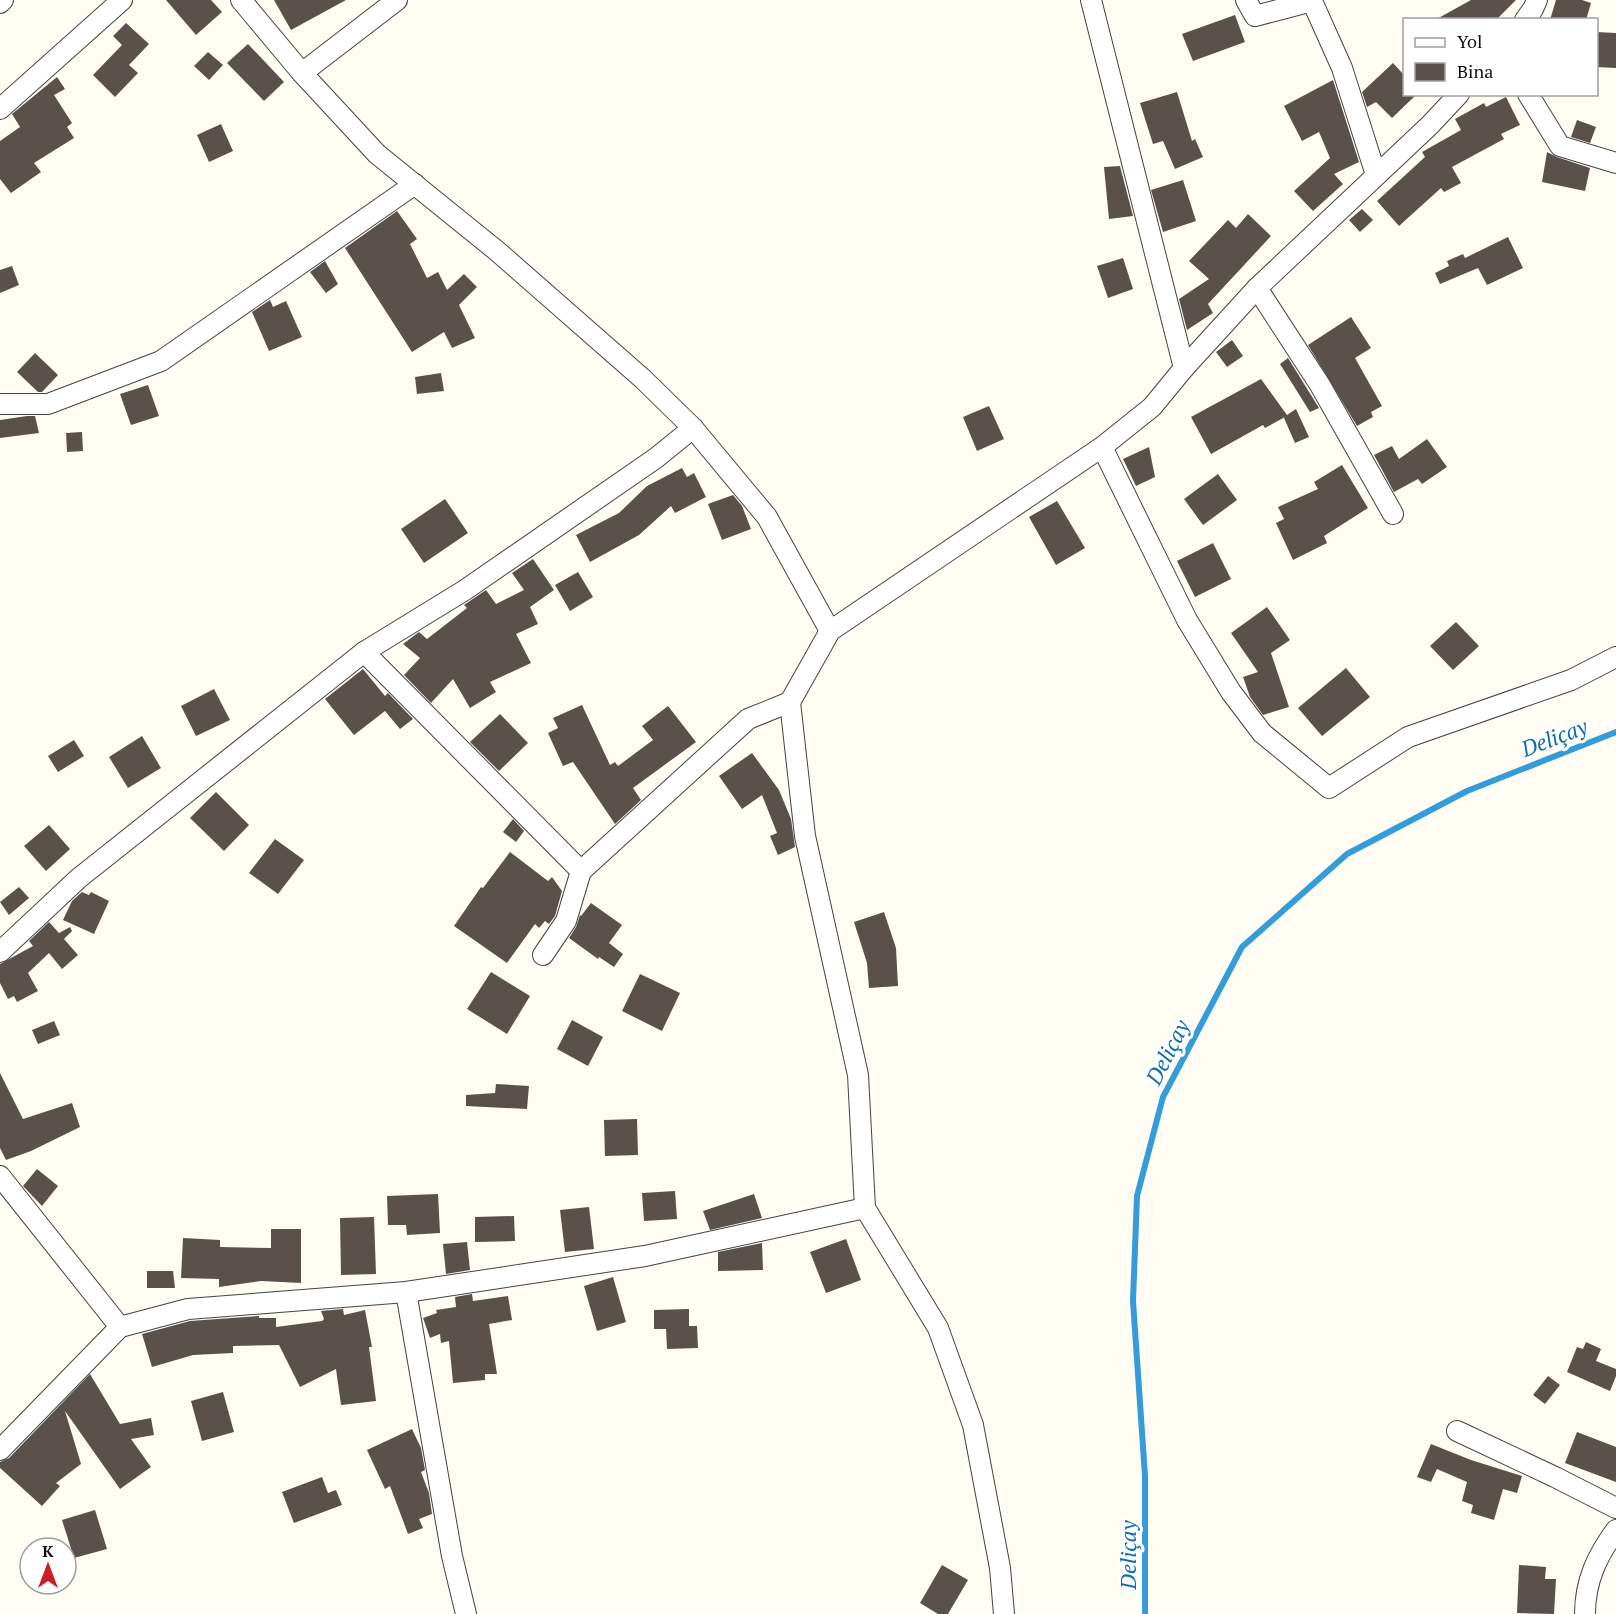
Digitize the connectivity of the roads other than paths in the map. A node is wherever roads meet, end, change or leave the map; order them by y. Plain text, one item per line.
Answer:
1 (122, 0) edge
2 (242, 0) edge
3 (397, 0) edge
4 (1091, 0) edge
5 (1246, 0) edge
6 (1537, 0) edge
7 (1526, 18) edge
8 (302, 73) junction
9 (1457, 96) edge
10 (1529, 96) edge
11 (0, 109) edge
12 (1616, 163) edge
13 (1376, 176) junction
14 (415, 184) junction
15 (1257, 288) junction
16 (1184, 368) junction
17 (0, 404) edge
18 (693, 428) junction
19 (1102, 447) junction
20 (1393, 514) dead end
21 (830, 631) junction
22 (364, 652) junction
23 (1616, 657) edge
24 (790, 702) junction
25 (581, 871) junction
26 (0, 952) edge
27 (543, 955) dead end
28 (0, 1176) edge
29 (865, 1208) junction
30 (406, 1292) junction
31 (120, 1327) junction
32 (1457, 1431) dead end
33 (0, 1450) edge
34 (1616, 1508) edge
35 (1616, 1530) edge
36 (466, 1614) edge
37 (1004, 1614) edge
38 (1585, 1614) edge

1 - 11 street
2 - 8 street
3 - 8 street
4 - 16 street
5 - 13 street
6 - 7 street
8 - 14 street
9 - 13 street
10 - 12 street
13 - 15 street
14 - 17 street
14 - 18 street
15 - 16 street
15 - 20 street
16 - 19 street
18 - 21 street
18 - 22 street
19 - 21 street
19 - 23 street
21 - 24 street
22 - 25 street
22 - 26 street
24 - 25 street
24 - 29 street
25 - 27 street
28 - 31 street
29 - 30 street
29 - 37 street
30 - 31 street
30 - 36 street
31 - 33 street
32 - 34 street
35 - 38 street

